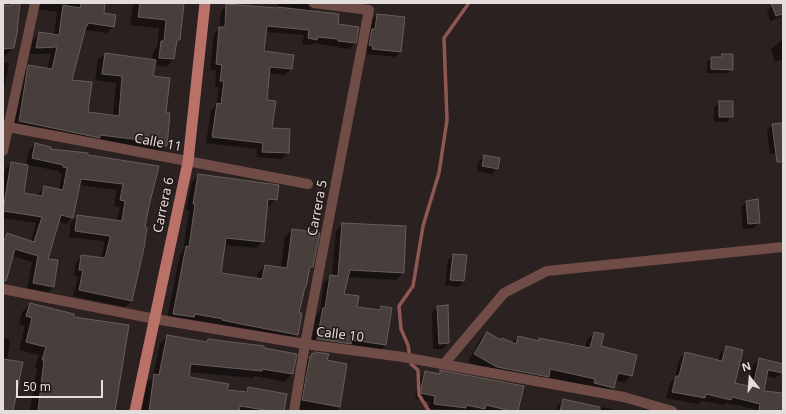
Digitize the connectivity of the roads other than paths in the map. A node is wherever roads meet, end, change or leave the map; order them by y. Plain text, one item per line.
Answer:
1 (35, 3) edge
2 (205, 3) edge
3 (314, 3) edge
4 (5, 126) edge
5 (3, 151) edge
6 (188, 162) junction
7 (308, 184) dead end
8 (783, 247) edge
9 (3, 289) edge
10 (155, 319) junction
11 (305, 344) junction
12 (444, 364) junction
13 (135, 411) edge
14 (294, 411) edge
15 (672, 411) edge

1 - 4 street
2 - 6 main road, Carrera 6
3 - 11 street, Carrera 5
4 - 5 street
4 - 6 street, Calle 11
6 - 7 street, Calle 11
6 - 10 main road, Carrera 6
8 - 12 street
9 - 10 street, Calle 10
10 - 11 street, Calle 10
10 - 13 main road, Carrera 6
11 - 12 street, Calle 10
11 - 14 street, Carrera 5
12 - 15 street, Calle 10

